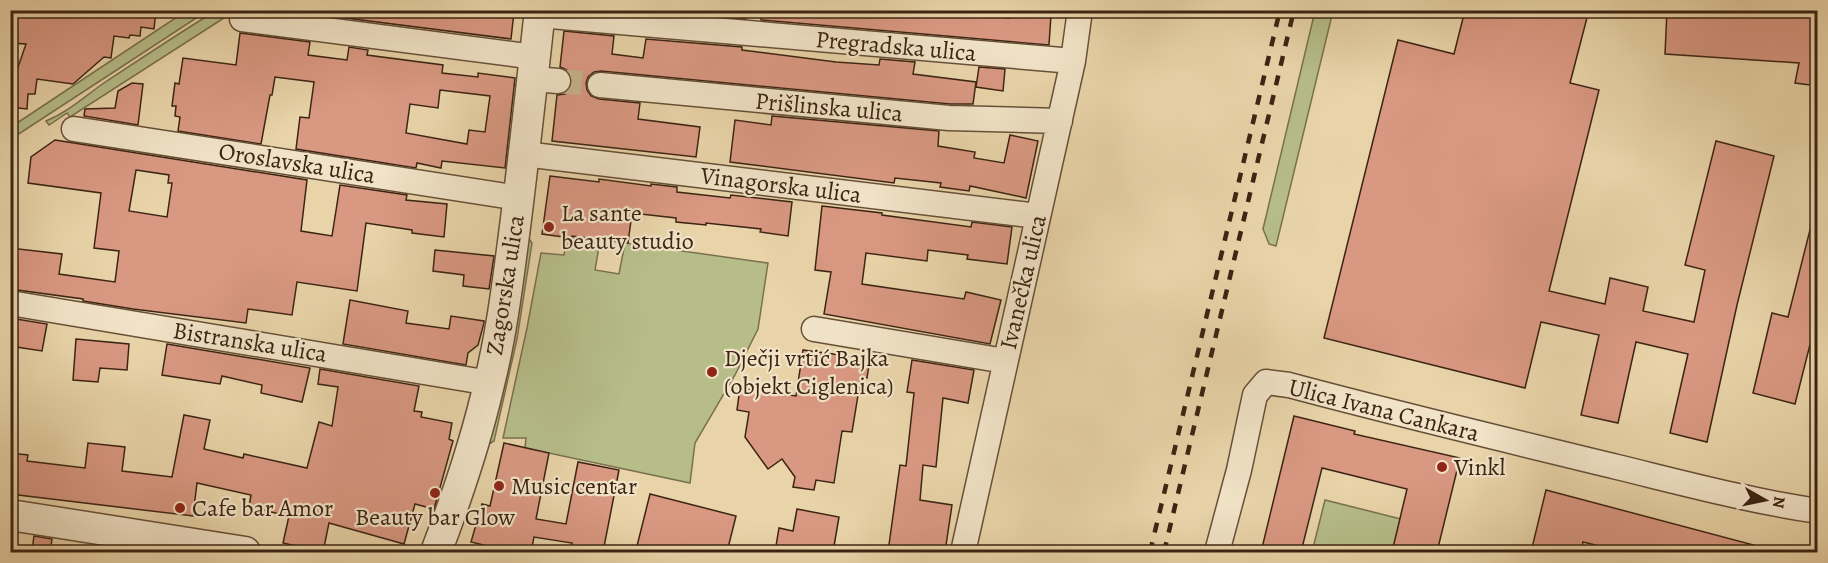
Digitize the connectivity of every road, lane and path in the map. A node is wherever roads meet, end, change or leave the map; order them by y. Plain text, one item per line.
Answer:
1 (1080, 10) edge
2 (539, 13) edge
3 (242, 19) dead end
4 (1073, 61) junction
5 (542, 72) junction
6 (600, 85) tunnel mouth
7 (1060, 121) junction
8 (74, 129) dead end
9 (525, 154) junction
10 (519, 198) junction
11 (1038, 216) junction
12 (10, 303) edge
13 (814, 329) dead end
14 (1005, 362) junction
15 (490, 383) junction
16 (1818, 512) edge
17 (10, 515) edge
18 (245, 552) edge
19 (436, 552) edge
20 (963, 552) edge
21 (1217, 552) edge

1 - 4 street, Ivanečka ulica
2 - 4 street, Pregradska ulica
2 - 5 street, Zagorska ulica
3 - 5 street
4 - 7 street, Ivanečka ulica
5 - 9 street, Zagorska ulica
6 - 7 street, Prišlinska ulica
7 - 11 street, Ivanečka ulica
8 - 10 street, Oroslavska ulica
9 - 10 street, Zagorska ulica
9 - 11 street, Vinagorska ulica
10 - 15 street, Zagorska ulica
11 - 14 street, Ivanečka ulica
12 - 15 street, Bistranska ulica
13 - 14 street
14 - 20 street, Ivanečka ulica
15 - 19 street, Zagorska ulica
16 - 21 street, Ulica Ivana Cankara
17 - 18 street

